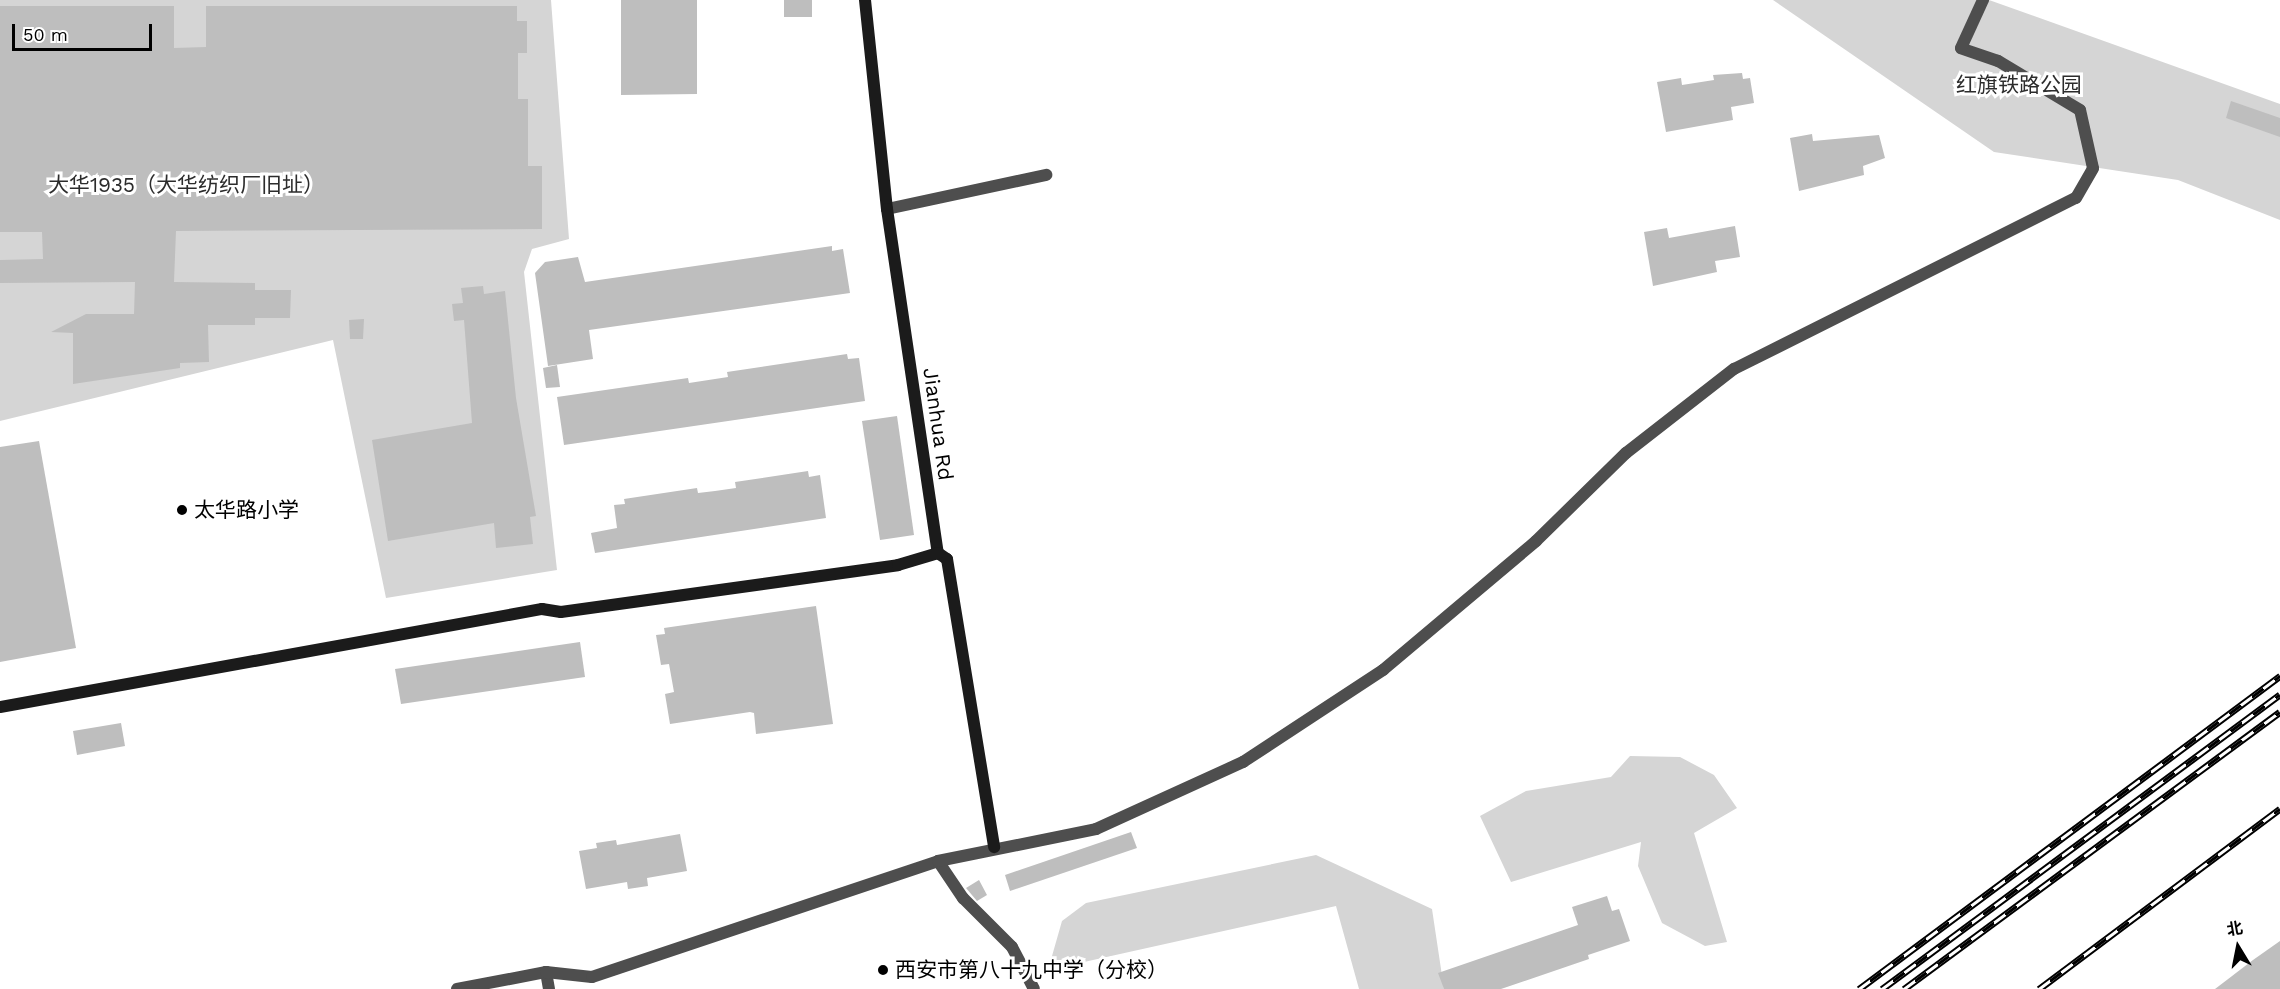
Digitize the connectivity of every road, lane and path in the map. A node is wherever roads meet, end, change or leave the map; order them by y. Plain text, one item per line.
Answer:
1 (865, 0) edge
2 (1983, 0) edge
3 (1046, 175) dead end
4 (887, 209) junction
5 (938, 552) junction
6 (0, 707) edge
7 (993, 847) junction
8 (938, 861) junction
9 (546, 972) junction
10 (457, 989) edge
11 (549, 989) edge
12 (1034, 989) edge

1 - 4 street, Jianhua Rd
2 - 7 street
3 - 4 street
4 - 5 street, Jianhua Rd
5 - 6 street
5 - 7 street, Jianhua Rd
7 - 8 street
8 - 9 street
8 - 12 street
9 - 10 street
9 - 11 street

